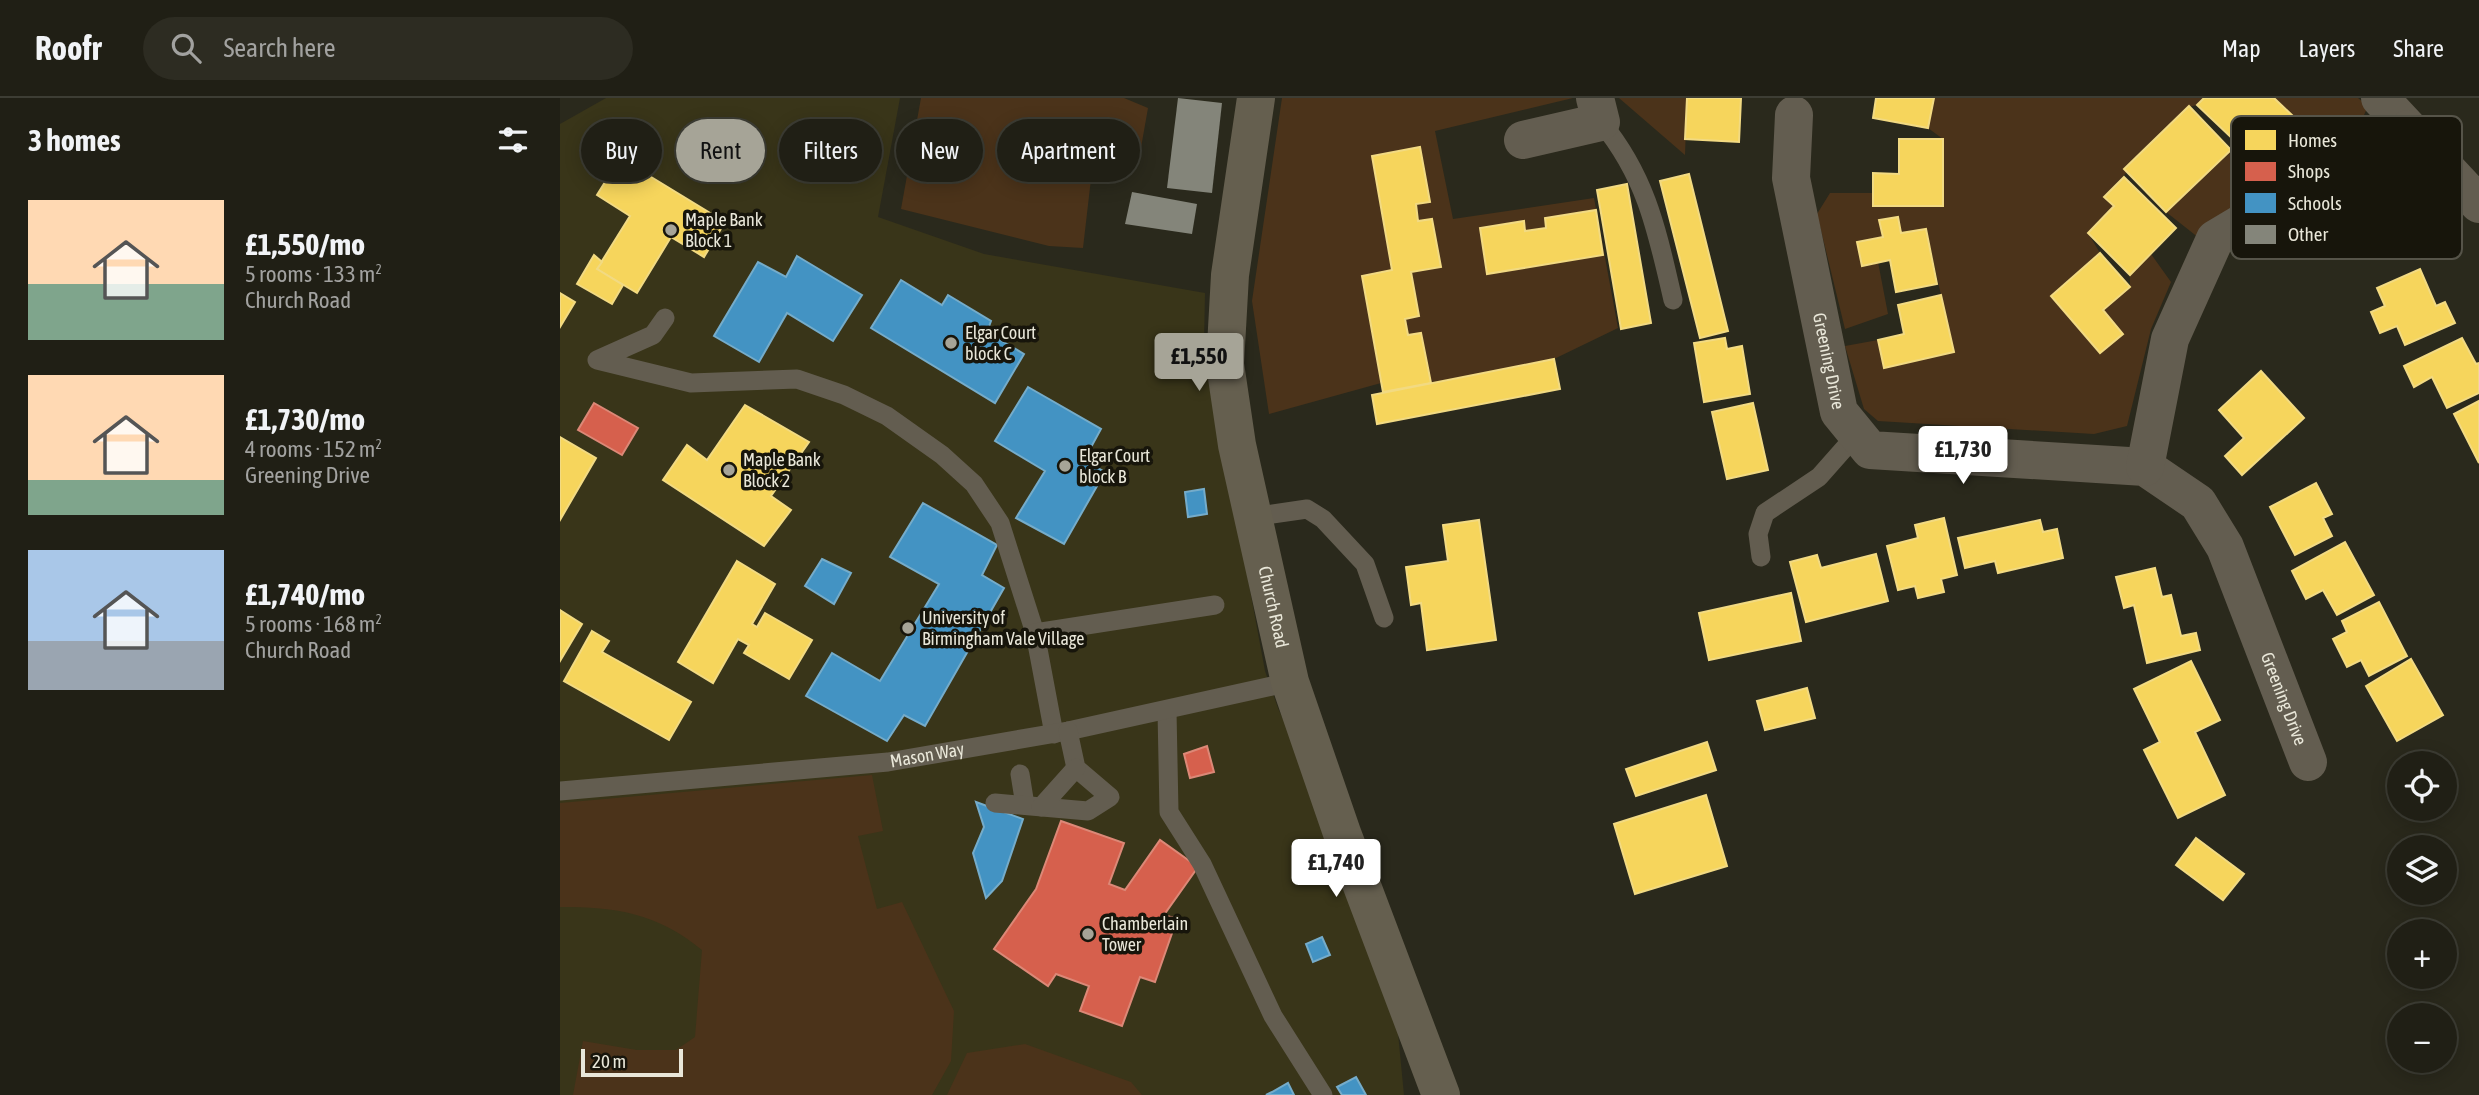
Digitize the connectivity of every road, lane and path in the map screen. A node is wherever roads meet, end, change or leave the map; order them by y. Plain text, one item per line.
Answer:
1 (1256, 98) edge
2 (2380, 98) edge
3 (1598, 110) edge
4 (1794, 116) dead end
5 (2397, 116) edge
6 (1523, 140) dead end
7 (2462, 186) edge
8 (2479, 204) edge
9 (2231, 229) edge
10 (1673, 300) dead end
11 (665, 318) dead end
12 (653, 335) junction
13 (650, 373) junction
14 (1857, 434) junction
15 (2145, 467) junction
16 (1252, 517) junction
17 (1761, 557) dead end
18 (1215, 605) dead end
19 (1384, 618) dead end
20 (1035, 633) junction
21 (1290, 682) junction
22 (1167, 710) junction
23 (1061, 732) junction
24 (2308, 762) dead end
25 (1076, 768) junction
26 (1020, 774) dead end
27 (560, 791) edge
28 (995, 803) dead end
29 (1033, 806) junction
30 (1323, 1095) edge
31 (1441, 1095) edge

1 - 16 main road, Church Road
2 - 5 street
3 - 6 street
3 - 10 lane
4 - 14 street, Greening Drive
7 - 8 street
9 - 15 street
11 - 12 lane
12 - 13 lane
12 - 13 lane
13 - 20 lane
14 - 15 street, Greening Drive
14 - 17 lane
15 - 24 street, Greening Drive
16 - 19 lane
16 - 21 main road, Church Road
18 - 20 lane
20 - 23 lane
21 - 22 lane, Mason Way
21 - 31 main road, Church Road
22 - 23 lane, Mason Way
22 - 30 lane
23 - 25 lane
23 - 27 lane, Mason Way
25 - 29 lane
25 - 29 lane
26 - 29 lane
28 - 29 lane

